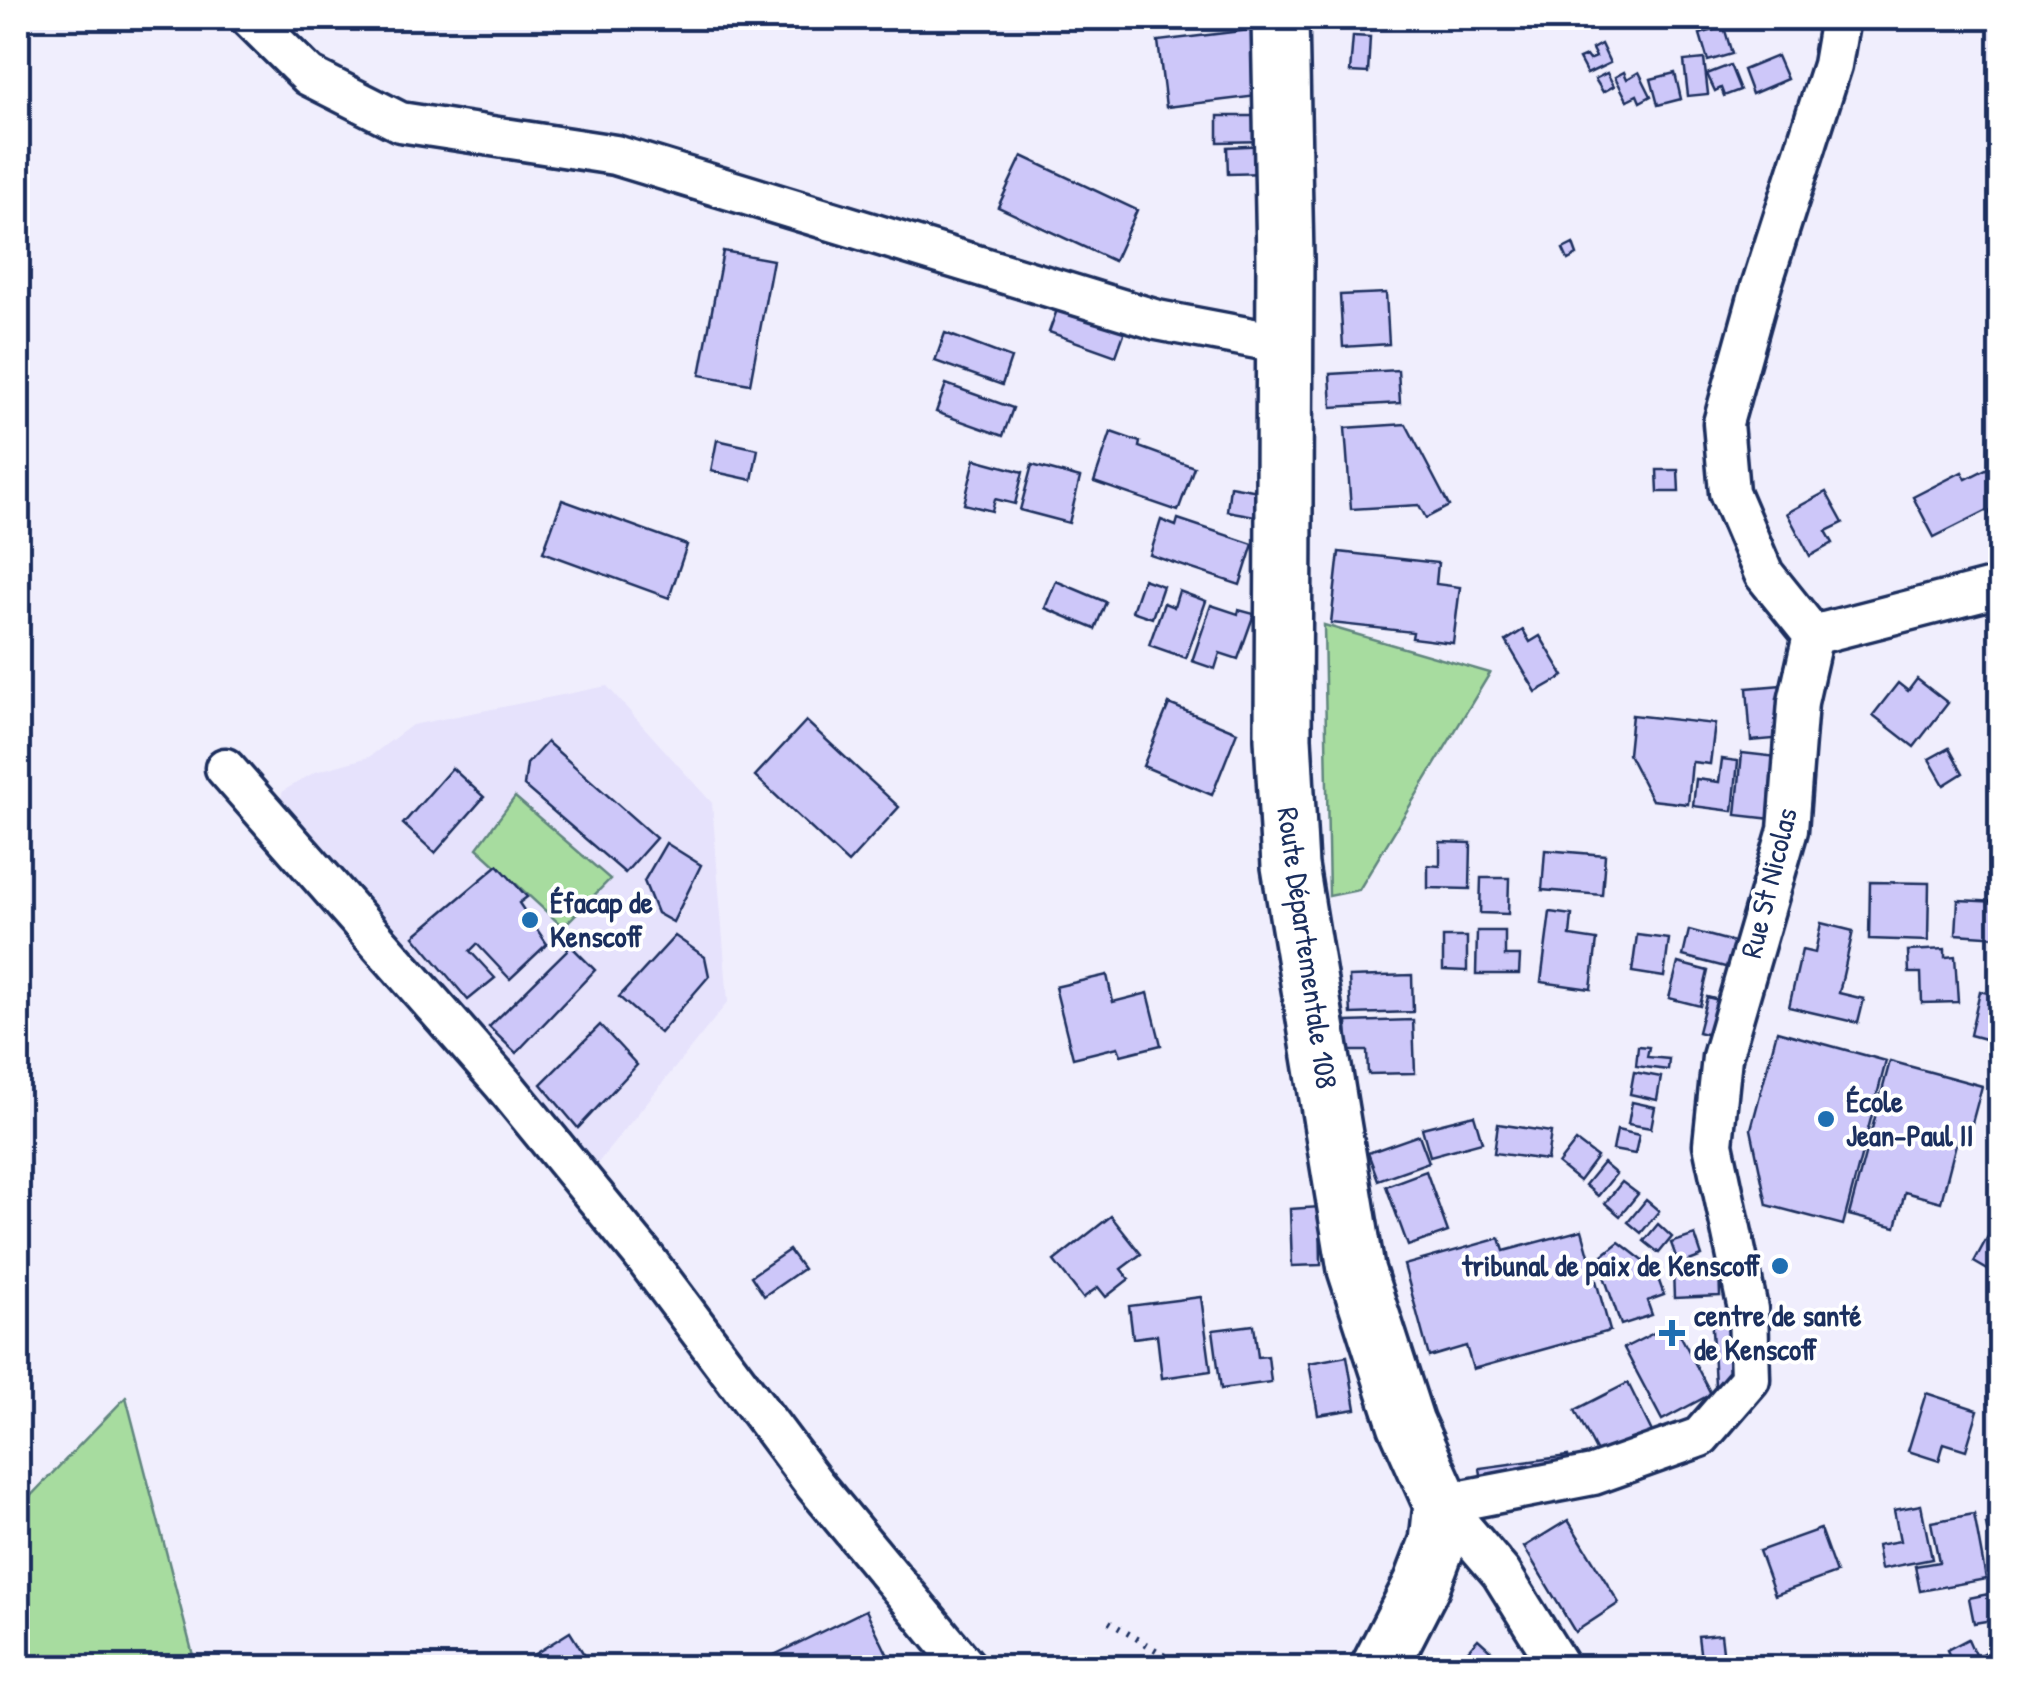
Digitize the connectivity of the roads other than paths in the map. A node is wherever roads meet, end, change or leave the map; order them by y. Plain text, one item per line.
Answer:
1 (250, 18) edge
2 (1280, 18) edge
3 (1840, 18) edge
4 (1284, 344) junction
5 (2000, 586) edge
6 (1813, 635) junction
7 (225, 768) dead end
8 (1442, 1504) junction
9 (968, 1668) edge
10 (1379, 1668) edge
11 (1560, 1668) edge

1 - 4 street
2 - 4 main road, Route Départementale 108
3 - 6 street
4 - 8 main road, Route Départementale 108
5 - 6 street
6 - 8 street, Rue St Nicolas
7 - 9 street
8 - 10 main road
8 - 11 street

